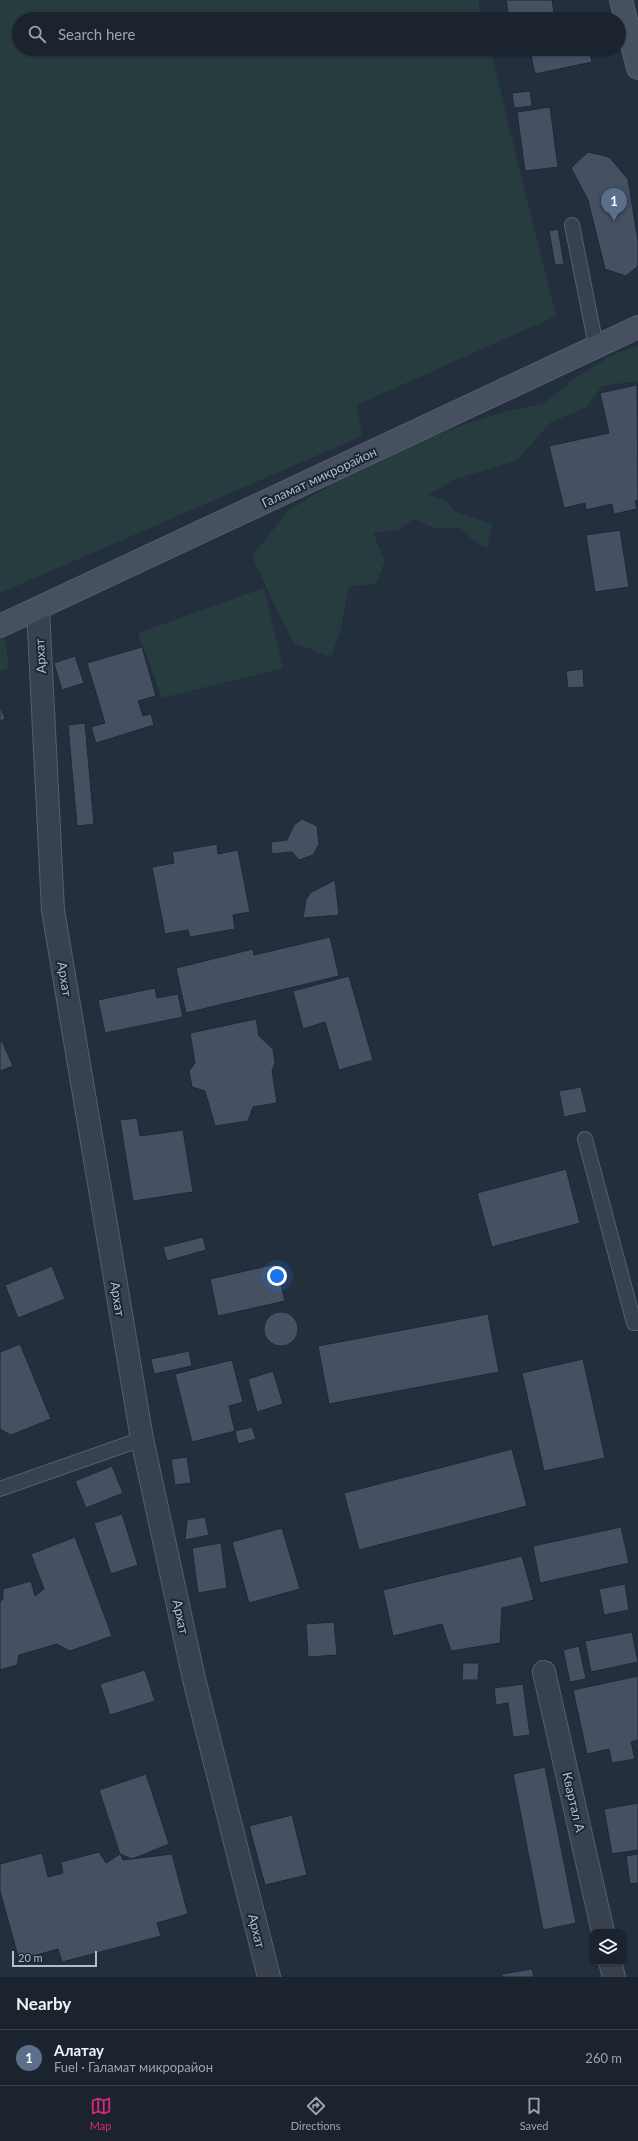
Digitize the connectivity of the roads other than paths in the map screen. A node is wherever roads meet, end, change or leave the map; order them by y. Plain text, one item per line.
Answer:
1 (621, 0) edge
2 (624, 12) edge
3 (626, 20) edge
4 (638, 68) edge
5 (572, 225) dead end
6 (638, 327) edge
7 (596, 346) junction
8 (38, 609) junction
9 (0, 626) edge
10 (585, 1139) dead end
11 (638, 1323) edge
12 (142, 1439) junction
13 (0, 1489) edge
14 (544, 1672) dead end
15 (602, 1929) edge
16 (611, 1965) edge
17 (269, 1977) edge
18 (614, 1977) edge

1 - 2 street
3 - 4 street
5 - 7 lane
6 - 7 street, Галамат микрорайон
7 - 8 street, Галамат микрорайон
8 - 9 street, Галамат микрорайон
8 - 12 street, Архат
10 - 11 lane
12 - 13 lane
12 - 17 street, Архат
14 - 15 street, Квартал А
16 - 18 street

